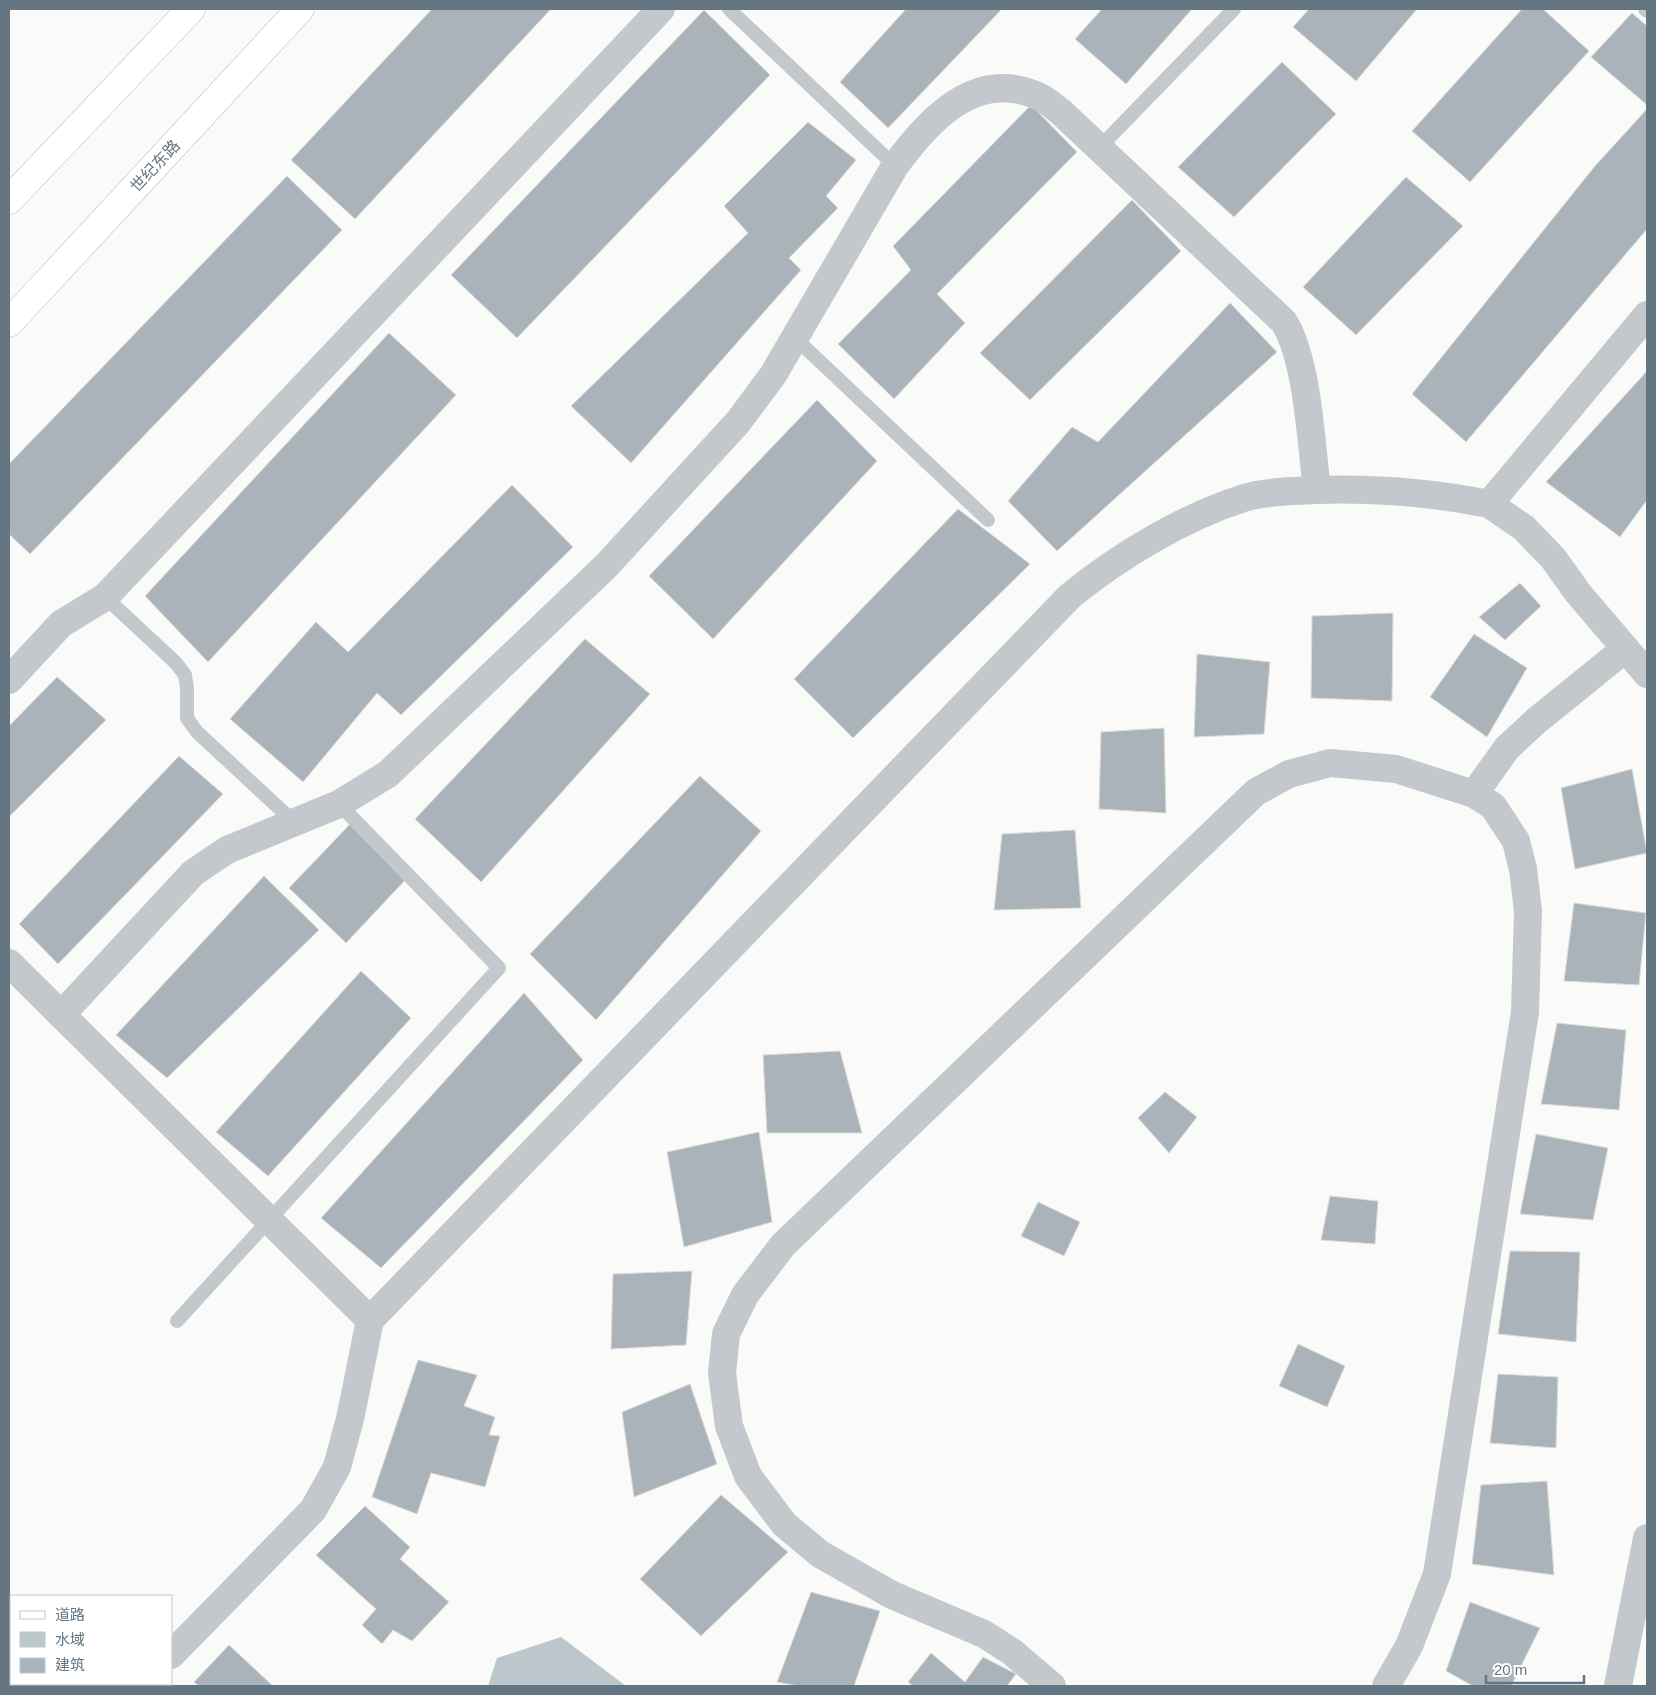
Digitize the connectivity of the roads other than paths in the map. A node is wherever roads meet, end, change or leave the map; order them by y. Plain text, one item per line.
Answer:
1 (191, 9) edge
2 (300, 9) edge
3 (661, 9) edge
4 (729, 9) edge
5 (1234, 9) edge
6 (1099, 148) junction
7 (895, 166) junction
8 (9, 200) edge
9 (1647, 315) edge
10 (9, 323) edge
11 (795, 338) junction
12 (1317, 490) junction
13 (1489, 504) junction
14 (988, 520) dead end
15 (105, 597) junction
16 (1625, 649) junction
17 (1647, 674) edge
18 (9, 680) edge
19 (1474, 794) junction
20 (339, 804) junction
21 (293, 821) junction
22 (9, 964) edge
23 (61, 1015) junction
24 (269, 1220) junction
25 (370, 1320) junction
26 (177, 1321) dead end
27 (1647, 1538) edge
28 (172, 1654) edge
29 (1052, 1686) edge
30 (1386, 1686) edge
31 (1618, 1686) edge

1 - 8 main road
2 - 10 main road, 世纪东路
3 - 15 street
4 - 7 lane
5 - 6 lane
6 - 7 street
6 - 12 street
7 - 11 street
9 - 13 street
11 - 14 lane
11 - 20 street
12 - 13 street
12 - 25 street
13 - 16 street
15 - 18 street
15 - 21 lane
16 - 17 street
16 - 19 street
19 - 29 street
19 - 30 street
20 - 21 street
20 - 24 lane
21 - 23 street
22 - 23 street
23 - 24 street
24 - 25 street
24 - 26 lane
25 - 28 street
27 - 31 street

